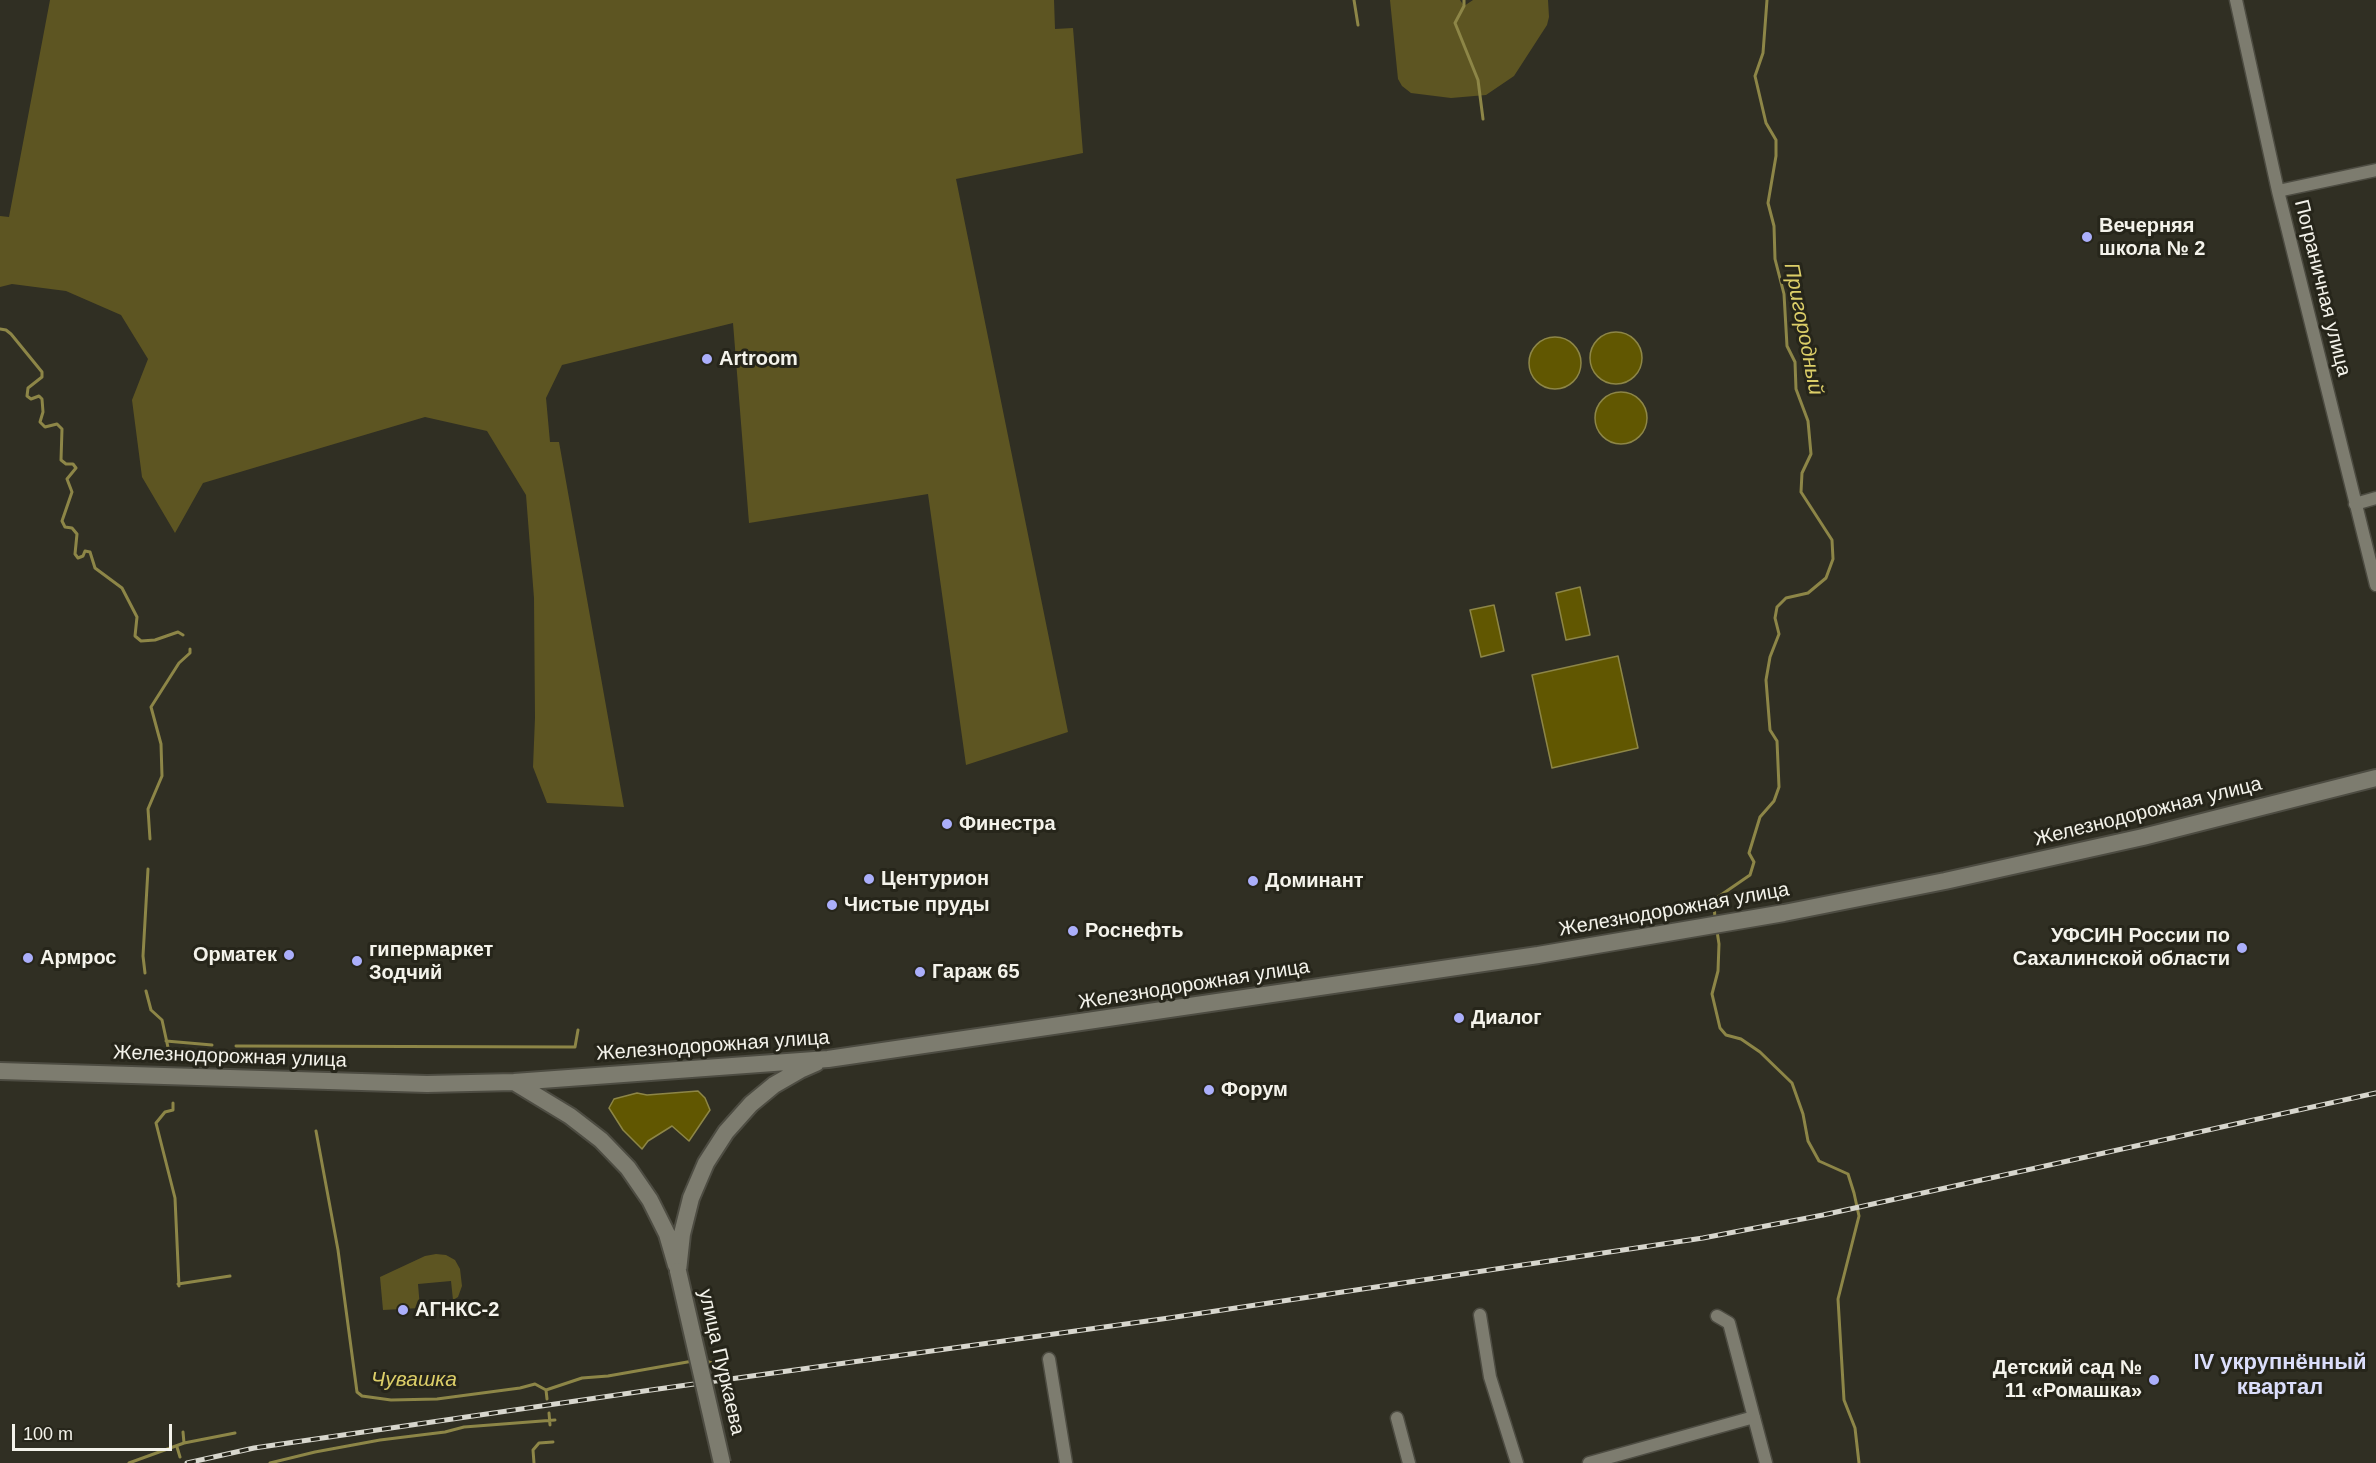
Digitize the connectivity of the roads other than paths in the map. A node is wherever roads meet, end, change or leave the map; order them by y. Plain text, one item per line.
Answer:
1 (2236, 0) edge
2 (2376, 170) edge
3 (2278, 191) junction
4 (2376, 498) edge
5 (2355, 504) junction
6 (2376, 585) edge
7 (2376, 778) edge
8 (828, 1059) junction
9 (0, 1071) edge
10 (514, 1082) junction
11 (678, 1271) junction
12 (1480, 1315) dead end
13 (1717, 1316) dead end
14 (1049, 1359) dead end
15 (1754, 1417) junction
16 (1397, 1418) dead end
17 (722, 1463) edge
18 (1066, 1463) edge
19 (1409, 1463) edge
20 (1516, 1463) edge
21 (1589, 1463) edge
22 (1766, 1463) edge

1 - 3 street, Пограничная улица
2 - 3 street
3 - 5 street, Пограничная улица
4 - 5 street
5 - 6 street, Пограничная улица
7 - 8 main road, Железнодорожная улица
8 - 10 main road, Железнодорожная улица
8 - 11 main road
9 - 10 main road, Железнодорожная улица
10 - 11 main road, улица Пуркаева
11 - 17 main road, улица Пуркаева, bridge
12 - 20 street
13 - 15 street
14 - 18 street
15 - 21 street
15 - 22 street
16 - 19 street

